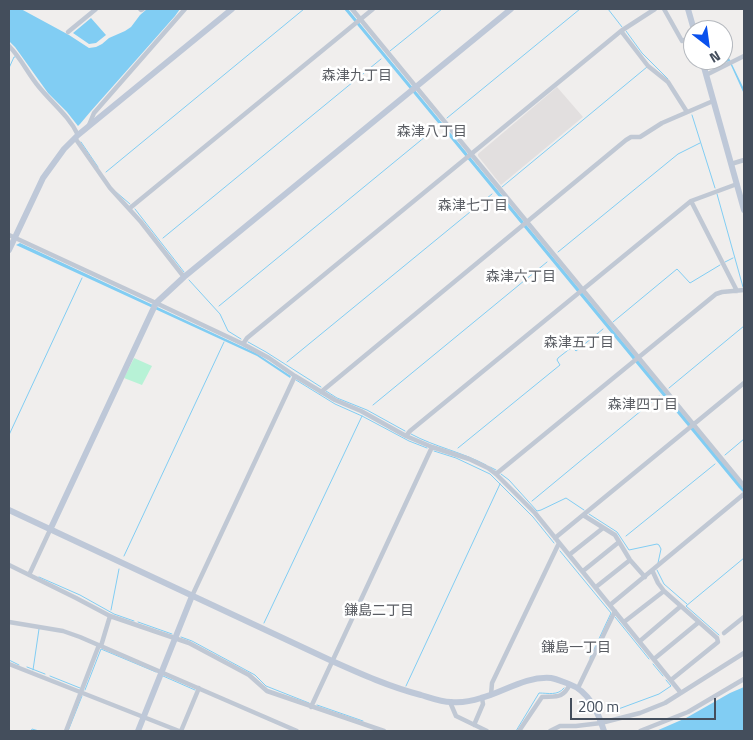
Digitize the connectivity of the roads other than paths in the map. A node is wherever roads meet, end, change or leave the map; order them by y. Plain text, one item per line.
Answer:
1 (96, 9) edge
2 (185, 9) edge
3 (232, 9) edge
4 (352, 9) edge
5 (373, 9) edge
6 (511, 9) edge
7 (655, 9) edge
8 (664, 9) edge
9 (358, 21) junction
10 (621, 31) junction
11 (68, 32) dead end
12 (683, 40) edge
13 (9, 46) edge
14 (744, 56) edge
15 (705, 70) edge
16 (706, 75) junction
17 (413, 89) junction
18 (713, 101) junction
19 (686, 112) junction
20 (89, 126) junction
21 (77, 137) junction
22 (470, 156) junction
23 (744, 160) edge
24 (731, 164) junction
25 (737, 184) junction
26 (691, 201) junction
27 (130, 208) junction
28 (744, 210) edge
29 (525, 223) junction
30 (12, 236) edge
31 (9, 250) edge
32 (184, 277) junction
33 (584, 289) junction
34 (744, 290) edge
35 (737, 291) junction
36 (155, 306) junction
37 (242, 344) junction
38 (636, 358) junction
39 (295, 376) junction
40 (744, 383) edge
41 (321, 392) junction
42 (692, 426) junction
43 (406, 436) junction
44 (432, 447) junction
45 (496, 474) junction
46 (744, 486) edge
47 (744, 494) edge
48 (9, 510) edge
49 (583, 515) junction
50 (603, 528) junction
51 (50, 530) junction
52 (555, 538) junction
53 (619, 542) junction
54 (559, 543) junction
55 (569, 555) junction
56 (630, 560) junction
57 (9, 565) edge
58 (652, 570) junction
59 (582, 572) junction
60 (29, 576) junction
61 (644, 577) junction
62 (596, 587) junction
63 (664, 591) junction
64 (192, 596) junction
65 (610, 605) junction
66 (682, 606) junction
67 (615, 611) junction
68 (110, 616) junction
69 (744, 618) edge
70 (9, 622) edge
71 (624, 622) junction
72 (699, 622) junction
73 (724, 633) dead end
74 (175, 638) junction
75 (640, 641) junction
76 (100, 645) junction
77 (744, 653) edge
78 (654, 659) junction
79 (332, 661) junction
80 (9, 664) edge
81 (161, 672) junction
82 (744, 679) edge
83 (671, 680) junction
84 (570, 684) junction
85 (199, 688) junction
86 (578, 688) junction
87 (81, 692) junction
88 (681, 693) junction
89 (491, 695) junction
90 (482, 698) junction
91 (450, 702) junction
92 (311, 707) junction
93 (144, 718) junction
94 (602, 723) junction
95 (474, 724) junction
96 (66, 731) edge
97 (138, 731) edge
98 (180, 731) edge
99 (297, 731) edge
100 (384, 731) edge
101 (487, 731) edge
102 (519, 731) edge
103 (550, 731) edge
104 (604, 731) edge
105 (640, 731) edge

1 - 11 street
2 - 20 street
3 - 20 street
4 - 9 street
5 - 9 street
6 - 17 street
7 - 10 street
8 - 12 street
9 - 17 street
9 - 27 street
10 - 19 street
10 - 22 street
13 - 21 street
14 - 16 street
15 - 16 street
16 - 18 street
17 - 22 street
17 - 32 street
18 - 19 street
18 - 24 street
19 - 29 street
20 - 21 street
21 - 27 street
21 - 30 street
22 - 29 street
22 - 37 street
23 - 24 street
24 - 25 street
25 - 26 street
25 - 28 street
26 - 33 street
26 - 35 street
27 - 32 street
29 - 33 street
29 - 41 street
30 - 31 street
30 - 36 street
32 - 36 street
33 - 38 street
33 - 43 street
34 - 35 street
35 - 38 street
36 - 37 street
36 - 51 street
37 - 39 street
38 - 42 street
38 - 45 street
39 - 41 street
39 - 64 street
40 - 42 street
41 - 43 street
42 - 46 street
42 - 49 street
43 - 44 street
44 - 45 street
44 - 79 street
45 - 52 street
47 - 58 street
48 - 51 street
49 - 50 street
49 - 52 street
50 - 53 street
50 - 55 street
51 - 60 street
51 - 64 street
52 - 54 street
53 - 56 street
53 - 59 street
54 - 55 street
54 - 89 street
55 - 59 street
56 - 61 street
56 - 62 street
57 - 60 street
58 - 61 street
58 - 63 street
59 - 62 street
60 - 68 street
61 - 65 street
62 - 65 street
63 - 66 street
63 - 71 street
64 - 74 street
64 - 79 street
65 - 67 street
66 - 72 street
66 - 75 street
67 - 71 street
67 - 86 street
68 - 74 street
68 - 76 street
69 - 73 street
70 - 76 street
71 - 75 street
72 - 78 street
72 - 83 street
74 - 81 street
74 - 92 street
75 - 78 street
76 - 81 street
76 - 87 street
77 - 88 street
78 - 83 street
79 - 91 street
79 - 92 street
80 - 87 street
81 - 85 street
81 - 93 street
82 - 105 street
83 - 88 street
84 - 86 street
84 - 89 street
84 - 102 street
85 - 98 street
85 - 99 street
86 - 94 street
87 - 93 street
87 - 96 street
88 - 94 street
89 - 90 street
90 - 91 street
90 - 95 street
91 - 95 street
92 - 100 street
93 - 97 street
93 - 98 street
94 - 103 street
94 - 104 street
95 - 101 street

